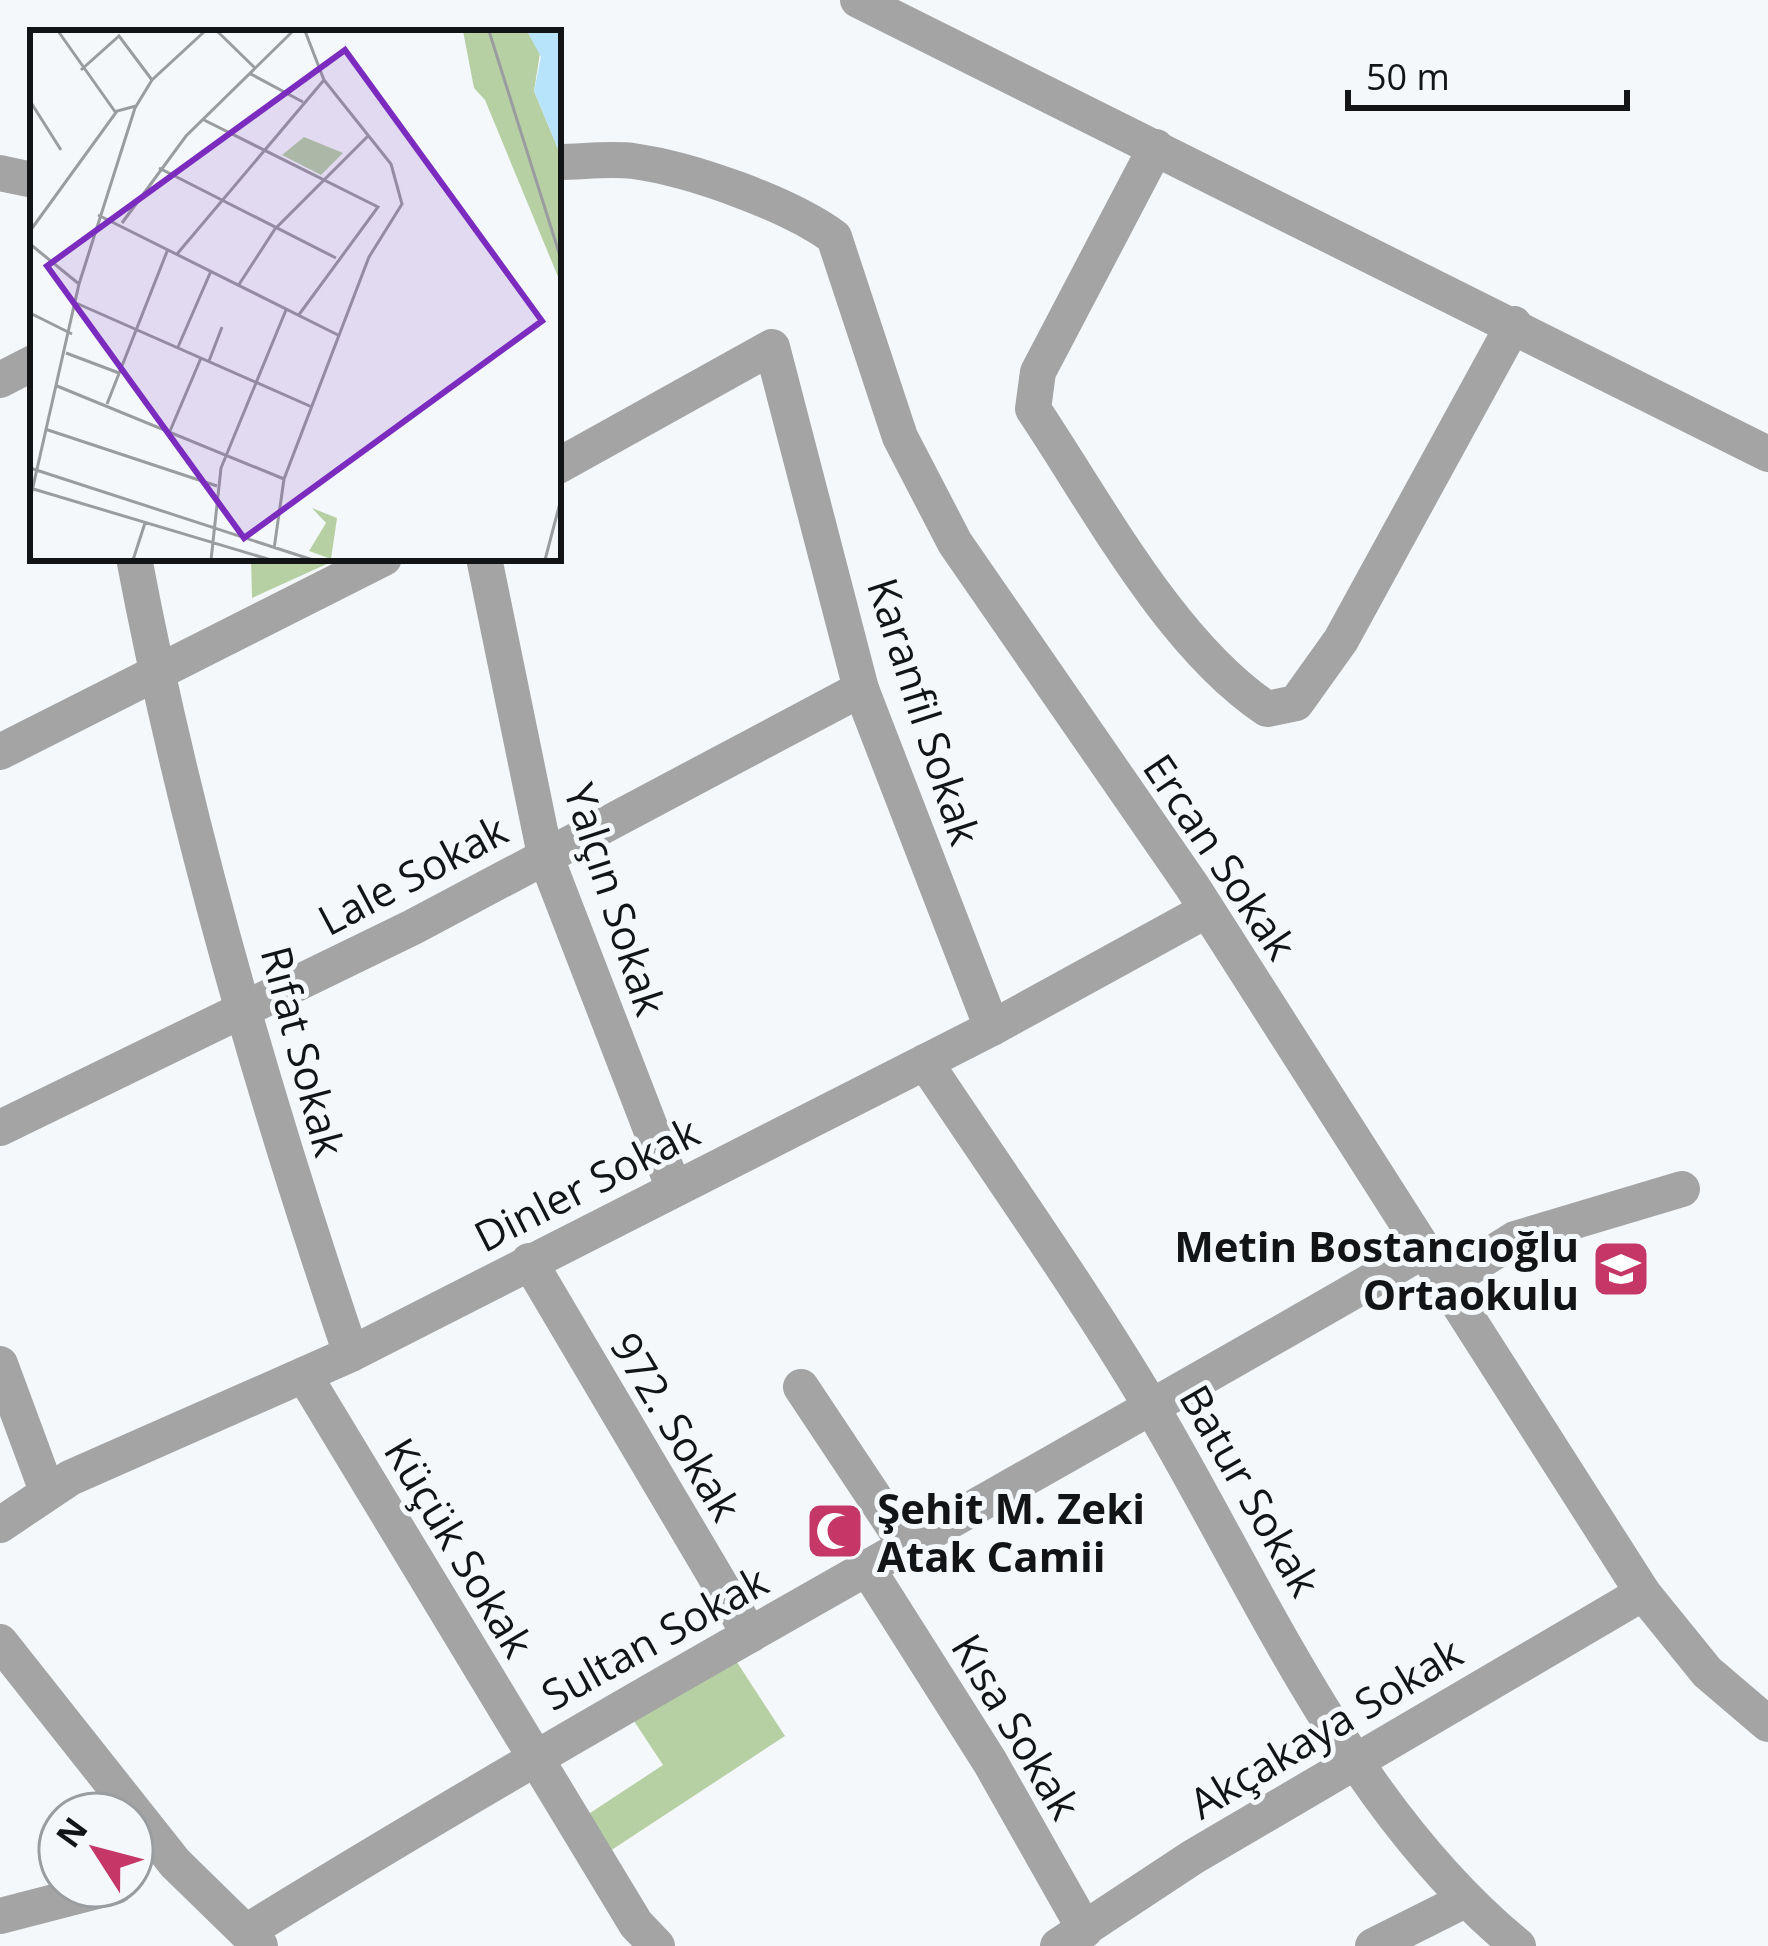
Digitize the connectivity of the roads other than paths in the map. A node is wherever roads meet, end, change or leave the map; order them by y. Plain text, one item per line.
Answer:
1 (858, 0) edge
2 (1156, 146) junction
3 (561, 162) edge
4 (0, 173) edge
5 (30, 179) edge
6 (1514, 324) junction
7 (30, 365) edge
8 (0, 380) edge
9 (1768, 454) edge
10 (561, 464) edge
11 (135, 561) edge
12 (379, 561) edge
13 (485, 561) edge
14 (155, 672) junction
15 (861, 689) junction
16 (0, 752) edge
17 (545, 855) junction
18 (1207, 910) junction
19 (245, 1010) junction
20 (992, 1028) junction
21 (925, 1062) junction
22 (0, 1128) edge
23 (674, 1190) junction
24 (1682, 1190) dead end
25 (1423, 1251) junction
26 (529, 1261) junction
27 (1442, 1285) junction
28 (350, 1354) junction
29 (0, 1364) edge
30 (304, 1375) junction
31 (801, 1387) dead end
32 (1152, 1408) junction
33 (47, 1491) junction
34 (0, 1525) edge
35 (908, 1548) junction
36 (869, 1571) junction
37 (1643, 1593) junction
38 (750, 1635) junction
39 (0, 1642) edge
40 (1768, 1724) edge
41 (534, 1755) junction
42 (1356, 1759) junction
43 (175, 1863) junction
44 (156, 1871) edge
45 (1463, 1901) junction
46 (36, 1907) edge
47 (0, 1916) edge
48 (1071, 1938) edge
49 (253, 1939) edge
50 (657, 1946) edge
51 (1372, 1946) edge
52 (1518, 1946) edge

1 - 2 street
2 - 6 street
2 - 6 street
3 - 18 street, Ercan Sokak
4 - 5 street
6 - 9 street
7 - 8 street
10 - 15 street, Karanfil Sokak
11 - 14 street, Rıfat Sokak
12 - 14 street
13 - 17 street, Yalçın Sokak
14 - 16 street
14 - 19 street, Rıfat Sokak
15 - 17 street, Lale Sokak
15 - 20 street, Karanfil Sokak
17 - 19 street, Lale Sokak
17 - 23 street, Yalçın Sokak
18 - 20 street, Dinler Sokak
18 - 25 street, Ercan Sokak
19 - 22 street, Lale Sokak
19 - 28 street, Rıfat Sokak
20 - 21 street, Dinler Sokak
21 - 23 street, Dinler Sokak
21 - 32 street, Batur Sokak
23 - 26 street, Dinler Sokak
24 - 27 street
25 - 27 street, Ercan Sokak
25 - 32 street, Sultan Sokak
26 - 28 street, Dinler Sokak
26 - 38 street, 972. Sokak
27 - 37 street, Ercan Sokak
28 - 30 street, Dinler Sokak
29 - 33 street
30 - 33 street, Dinler Sokak
30 - 41 street, Küçük Sokak
31 - 35 street
32 - 35 street, Sultan Sokak
32 - 42 street, Batur Sokak
33 - 34 street, Dinler Sokak
35 - 36 street, Sultan Sokak
36 - 38 street, Sultan Sokak
36 - 48 street, Kısa Sokak
37 - 40 street, Ercan Sokak
37 - 42 street, Akçakaya Sokak
38 - 41 street, Sultan Sokak
39 - 43 street
41 - 49 street, Sultan Sokak
41 - 50 street, Küçük Sokak
42 - 45 street, Batur Sokak
42 - 48 street, Akçakaya Sokak
43 - 44 street
43 - 49 street
45 - 51 street
45 - 52 street, Batur Sokak
46 - 47 street

